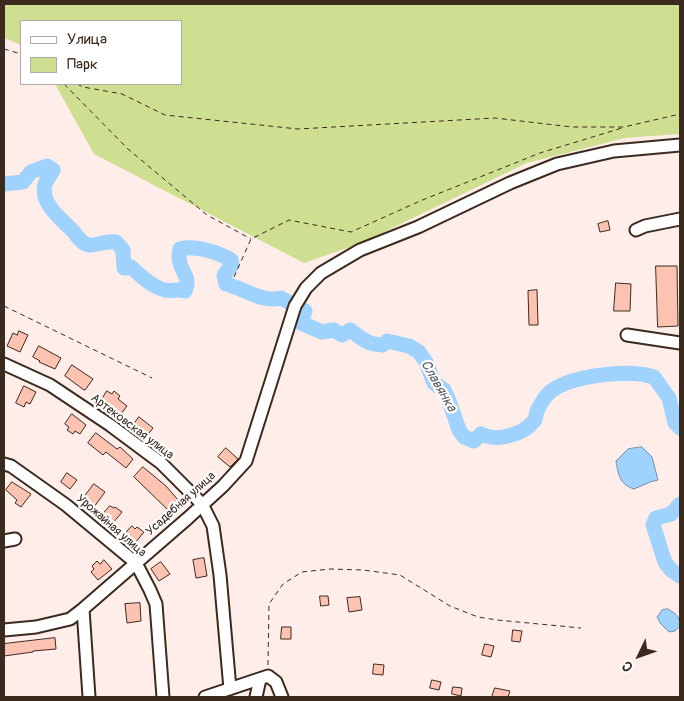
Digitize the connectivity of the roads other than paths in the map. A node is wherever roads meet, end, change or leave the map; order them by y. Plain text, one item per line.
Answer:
1 (680, 145) edge
2 (680, 219) edge
3 (636, 230) dead end
4 (628, 335) dead end
5 (680, 342) edge
6 (4, 364) edge
7 (4, 464) edge
8 (202, 504) junction
9 (136, 563) junction
10 (83, 610) junction
11 (4, 630) edge
12 (264, 677) junction
13 (230, 689) junction
14 (90, 697) edge
15 (163, 697) edge
16 (206, 697) edge
17 (256, 697) edge
18 (282, 697) edge

1 - 8 lane, Усадебная улица
2 - 3 lane
4 - 5 lane
6 - 8 lane, Артековская улица
7 - 9 lane, Урожайная улица
8 - 9 lane, Усадебная улица
8 - 13 lane, Артековская улица
9 - 10 lane, Усадебная улица
9 - 15 lane, Урожайная улица
10 - 11 lane, Усадебная улица
10 - 14 lane
12 - 13 lane
12 - 17 lane
12 - 18 lane
13 - 16 lane

